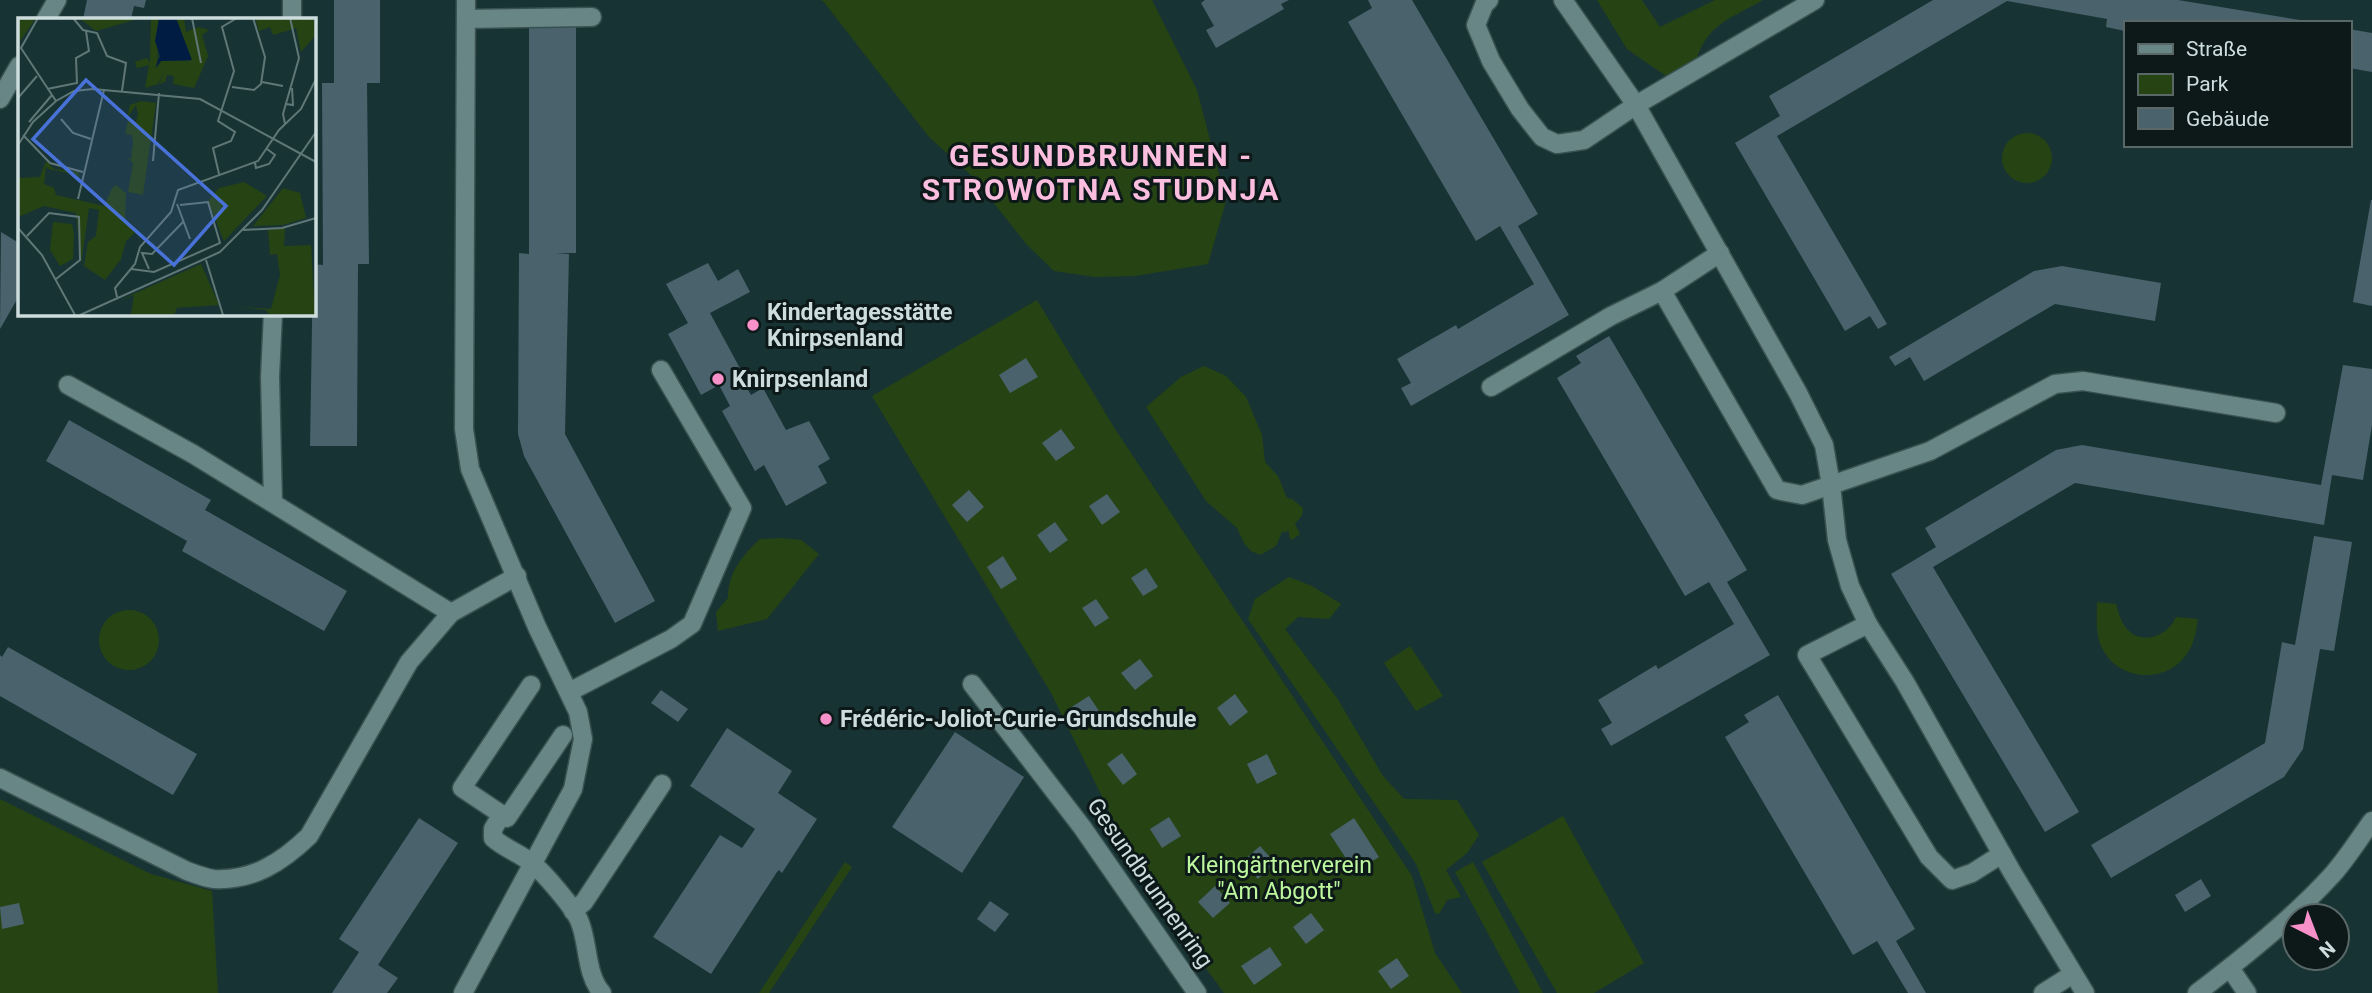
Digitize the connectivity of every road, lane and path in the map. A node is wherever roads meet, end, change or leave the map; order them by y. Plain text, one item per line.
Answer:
1 (57, 0) edge
2 (292, 0) edge
3 (466, 0) edge
4 (1489, 0) edge
5 (1563, 0) edge
6 (1815, 0) edge
7 (592, 17) dead end
8 (47, 18) edge
9 (292, 18) edge
10 (466, 19) junction
11 (18, 67) edge
12 (0, 99) edge
13 (1636, 105) junction
14 (1720, 253) junction
15 (1662, 291) junction
16 (273, 315) edge
17 (661, 370) dead end
18 (68, 385) dead end
19 (1490, 387) dead end
20 (2276, 413) dead end
21 (1831, 485) junction
22 (274, 503) junction
23 (517, 576) junction
24 (451, 613) junction
25 (1868, 624) junction
26 (972, 684) dead end
27 (531, 685) dead end
28 (569, 692) junction
29 (563, 735) dead end
30 (0, 778) edge
31 (662, 785) dead end
32 (502, 814) junction
33 (2372, 821) edge
34 (2002, 854) junction
35 (533, 864) junction
36 (573, 911) junction
37 (2230, 968) junction
38 (2073, 974) junction
39 (463, 993) edge
40 (602, 993) edge
41 (1197, 993) edge
42 (2043, 993) edge
43 (2085, 993) edge
44 (2197, 993) edge
45 (2247, 993) edge

1 - 8 street
2 - 9 street
3 - 10 street
4 - 13 street
5 - 13 street
6 - 13 street
7 - 10 street
10 - 23 street
11 - 12 street
13 - 14 street
14 - 15 street
14 - 21 street
15 - 19 street
15 - 21 street
16 - 22 street
17 - 28 street
18 - 22 street
20 - 21 street
21 - 25 street
22 - 24 street
23 - 24 street
23 - 28 street
24 - 30 street
25 - 34 street
25 - 34 street
26 - 41 street, Gesundbrunnenring
27 - 32 street
28 - 35 street
29 - 32 street
31 - 36 street
32 - 35 street
33 - 37 street
34 - 38 street
35 - 36 street
35 - 39 street
36 - 40 street
37 - 44 street
37 - 45 street
38 - 42 street
38 - 43 street

